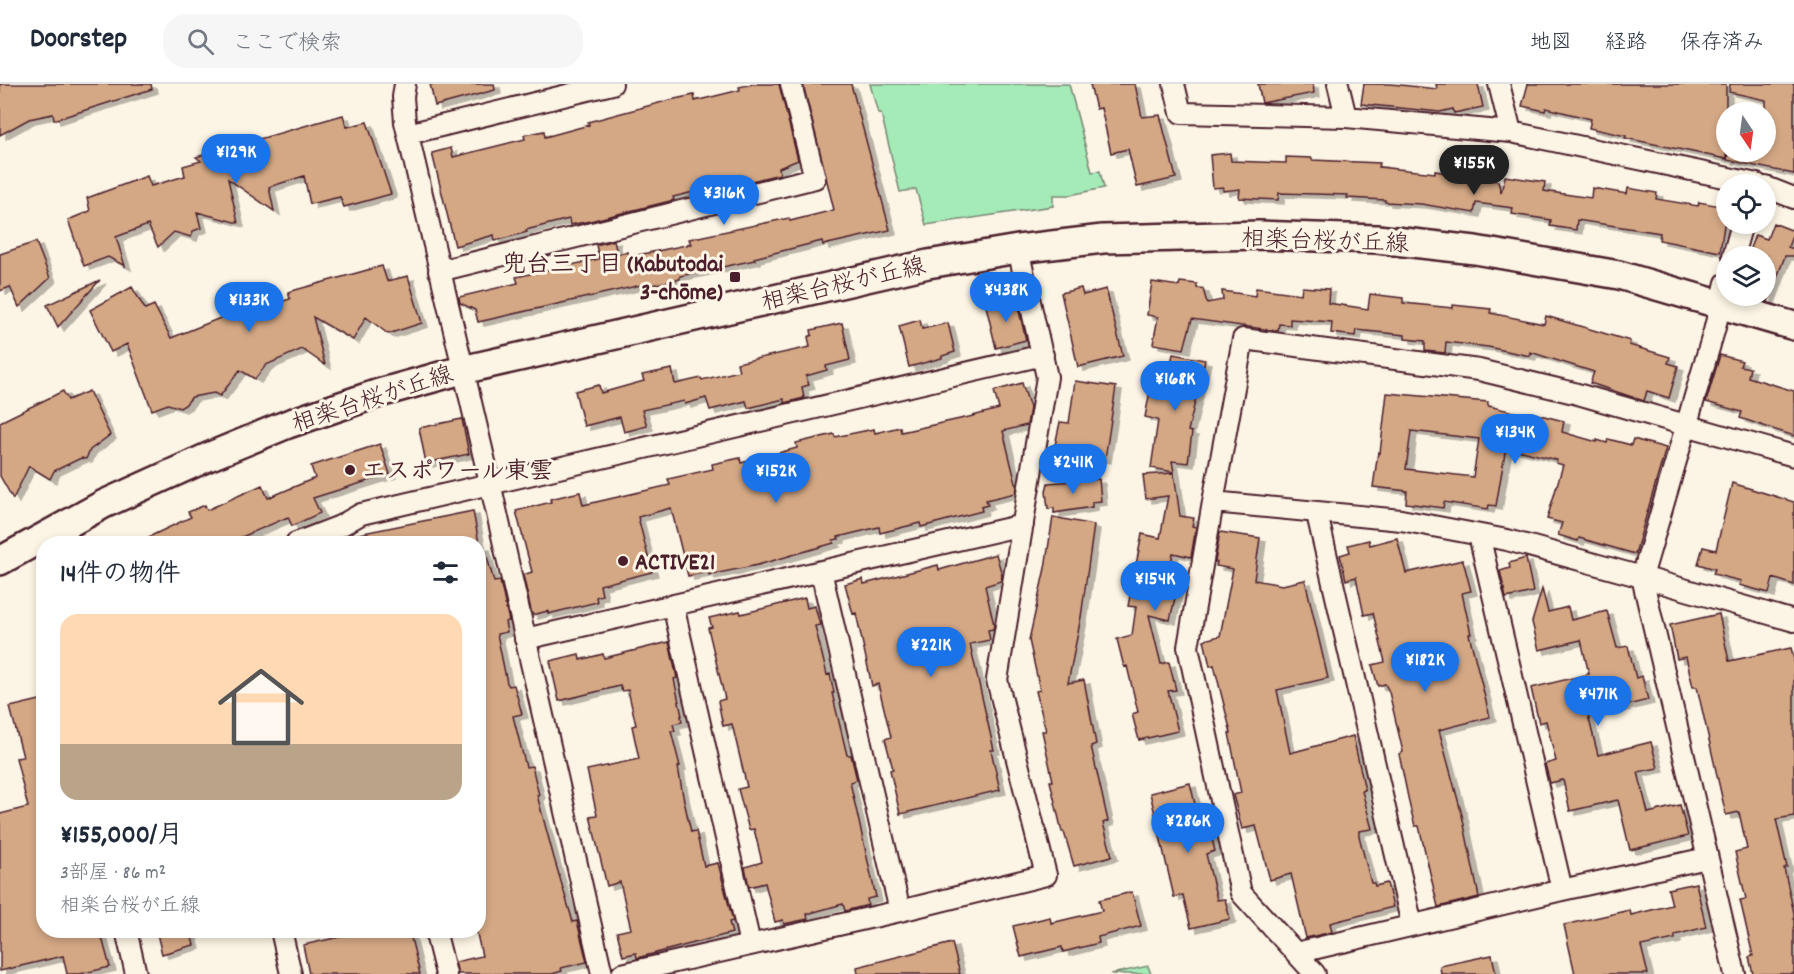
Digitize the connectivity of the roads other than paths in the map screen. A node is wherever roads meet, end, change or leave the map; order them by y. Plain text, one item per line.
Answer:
1 (405, 84) edge
2 (612, 84) edge
3 (791, 84) edge
4 (1174, 84) edge
5 (1338, 84) edge
6 (1499, 84) edge
7 (1346, 117) junction
8 (1511, 132) junction
9 (408, 134) junction
10 (1716, 176) edge
11 (1776, 192) edge
12 (1794, 198) edge
13 (1018, 249) junction
14 (439, 271) junction
15 (1716, 293) edge
16 (1720, 306) edge
17 (1750, 306) edge
18 (1794, 326) edge
19 (1043, 355) junction
20 (462, 370) junction
21 (1686, 424) junction
22 (1794, 456) edge
23 (490, 483) junction
24 (1213, 502) junction
25 (1317, 514) junction
26 (1023, 525) junction
27 (343, 534) edge
28 (1479, 535) junction
29 (46, 536) edge
30 (36, 541) edge
31 (0, 561) edge
32 (821, 571) junction
33 (1642, 577) junction
34 (673, 605) junction
35 (1794, 621) edge
36 (525, 639) junction
37 (1707, 858) junction
38 (1562, 890) junction
39 (900, 911) junction
40 (1412, 925) junction
41 (128, 938) edge
42 (283, 938) edge
43 (437, 938) edge
44 (750, 944) junction
45 (1296, 953) junction
46 (136, 974) edge
47 (291, 974) edge
48 (446, 974) edge
49 (602, 974) edge
50 (622, 974) edge
51 (1315, 974) edge
52 (1735, 974) edge

1 - 9 street
2 - 9 street
3 - 14 street
4 - 7 street
5 - 7 street
6 - 8 street
7 - 8 street
8 - 10 street
9 - 14 street
11 - 12 street
13 - 15 main road, 相楽台桜が丘線
13 - 19 street
13 - 20 main road, 相楽台桜が丘線
14 - 20 street
16 - 21 street
17 - 18 main road, 相楽台桜が丘線
19 - 23 street
19 - 26 street
20 - 23 street
20 - 29 main road, 相楽台桜が丘線
21 - 22 street
21 - 24 street
21 - 33 street
23 - 27 street
23 - 36 street
24 - 25 street
24 - 45 street
25 - 28 street
25 - 40 street
26 - 32 street
26 - 39 street
28 - 33 street
28 - 38 street
30 - 31 main road, 相楽台桜が丘線
32 - 34 street
32 - 39 street
33 - 35 street
33 - 37 street
34 - 36 street
34 - 44 street
36 - 49 street
37 - 38 street
37 - 52 street
38 - 40 street
39 - 44 street
40 - 45 street
41 - 46 street
42 - 47 street
43 - 48 street
44 - 50 street
45 - 51 street

